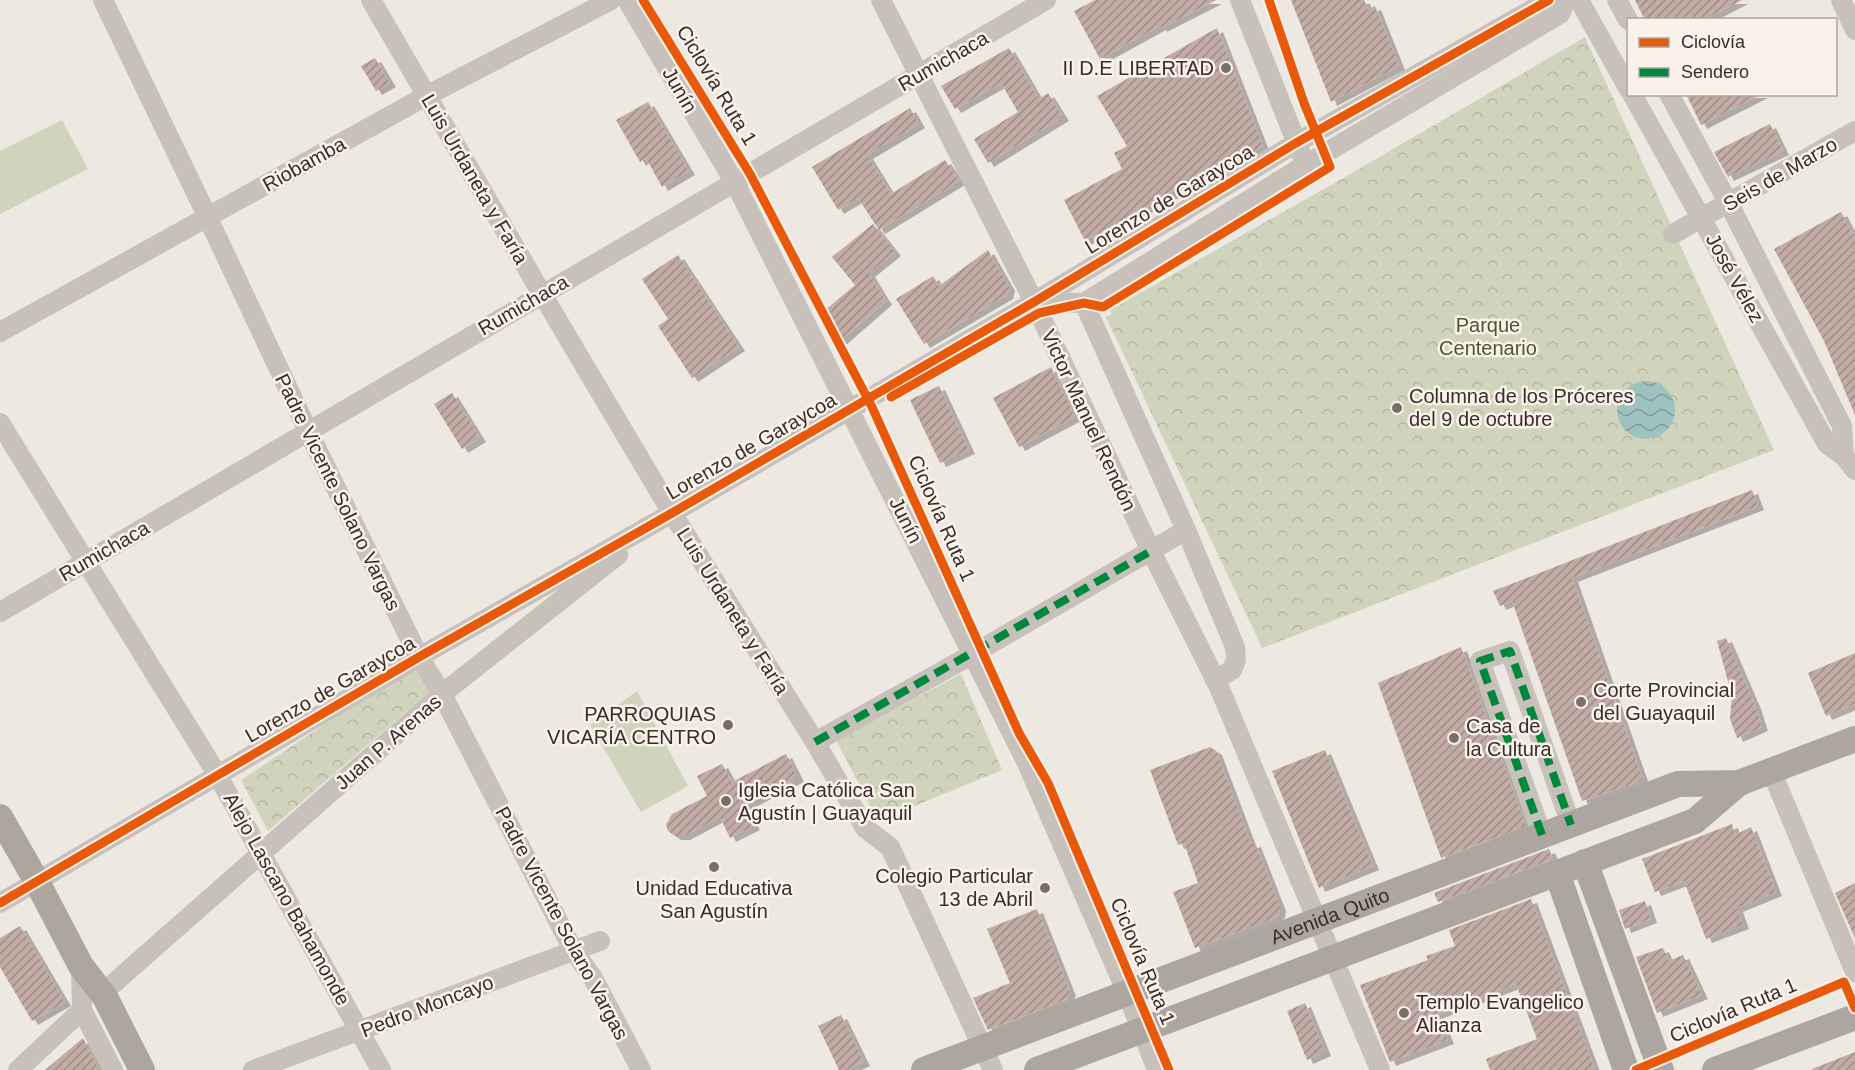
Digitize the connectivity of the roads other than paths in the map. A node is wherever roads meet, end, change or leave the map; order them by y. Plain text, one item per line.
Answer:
1 (103, 0) edge
2 (371, 0) edge
3 (611, 0) edge
4 (627, 0) edge
5 (881, 0) edge
6 (1046, 0) edge
7 (1240, 0) edge
8 (1549, 0) edge
9 (1566, 0) edge
10 (1579, 0) edge
11 (1617, 0) edge
12 (1841, 0) edge
13 (1628, 18) edge
14 (1855, 30) edge
15 (918, 75) junction
16 (1627, 84) edge
17 (426, 96) junction
18 (1633, 96) edge
19 (1670, 96) edge
20 (1855, 131) edge
21 (1296, 143) junction
22 (1305, 165) junction
23 (735, 183) junction
24 (1729, 204) junction
25 (208, 218) junction
26 (1701, 219) junction
27 (1673, 234) dead end
28 (542, 294) junction
29 (1034, 302) junction
30 (1084, 303) junction
31 (0, 332) edge
32 (850, 408) junction
33 (0, 423) edge
34 (308, 431) junction
35 (1850, 463) edge
36 (672, 513) junction
37 (1186, 530) junction
38 (1151, 551) junction
39 (85, 562) junction
40 (0, 612) edge
41 (973, 654) junction
42 (419, 657) junction
43 (1215, 680) junction
44 (442, 694) junction
45 (1855, 740) edge
46 (815, 742) junction
47 (1772, 770) junction
48 (217, 774) junction
49 (1739, 783) junction
50 (0, 817) edge
51 (1571, 825) junction
52 (1542, 836) junction
53 (262, 853) junction
54 (1585, 862) junction
55 (1557, 873) junction
56 (36, 880) junction
57 (0, 903) edge
58 (1318, 920) junction
59 (600, 941) dead end
60 (573, 950) junction
61 (1333, 958) junction
62 (81, 966) junction
63 (1855, 972) edge
64 (114, 983) dead end
65 (1127, 993) junction
66 (82, 1010) junction
67 (1855, 1017) edge
68 (361, 1031) junction
69 (1142, 1031) junction
70 (988, 1059) edge
71 (1155, 1063) edge
72 (139, 1065) edge
73 (18, 1070) edge
74 (113, 1070) edge
75 (254, 1070) edge
76 (381, 1070) edge
77 (641, 1070) edge
78 (924, 1070) edge
79 (1037, 1070) edge
80 (1380, 1070) edge
81 (1626, 1070) edge
82 (1661, 1070) edge
83 (1715, 1070) edge

1 - 25 street, Padre Vicente Solano Vargas
2 - 17 street, Luis Urdaneta y Faría
3 - 17 street, Riobamba
4 - 23 street, Junín
5 - 15 street, Victor Manuel Rendón
6 - 15 street, Rumichaca
7 - 21 street
8 - 21 street, Lorenzo de Garaycoa
9 - 22 street
10 - 16 street
11 - 13 street
12 - 14 street
15 - 23 street, Rumichaca
15 - 29 street, Victor Manuel Rendón
17 - 25 street, Riobamba
17 - 28 street, Luis Urdaneta y Faría
18 - 26 street, José Vélez
19 - 24 street, José Vélez
20 - 24 street, Seis de Marzo
21 - 22 street
21 - 29 street, Lorenzo de Garaycoa
22 - 30 street
23 - 28 street, Rumichaca
23 - 32 street, Junín
24 - 26 street, Seis de Marzo
24 - 35 street, José Vélez
25 - 31 street, Riobamba
25 - 34 street, Padre Vicente Solano Vargas
26 - 27 street, Seis de Marzo
26 - 35 street, José Vélez
28 - 34 street, Rumichaca
28 - 36 street, Luis Urdaneta y Faría
29 - 30 street
29 - 32 street, Lorenzo de Garaycoa
29 - 38 street, Victor Manuel Rendón
30 - 37 street
32 - 36 street, Lorenzo de Garaycoa
32 - 41 street, Junín
33 - 39 street, Alejo Lascano Bahamonde
34 - 39 street, Rumichaca
34 - 42 street, Padre Vicente Solano Vargas
36 - 42 street, Lorenzo de Garaycoa
36 - 44 street, Juan P. Arenas
36 - 46 street, Luis Urdaneta y Faría
37 - 38 street
37 - 43 street
38 - 41 street
38 - 43 street, Victor Manuel Rendón
39 - 40 street, Rumichaca
39 - 48 street, Alejo Lascano Bahamonde
41 - 46 street
41 - 65 street, Junín
42 - 44 street, Padre Vicente Solano Vargas
42 - 48 street, Lorenzo de Garaycoa
43 - 58 street, Victor Manuel Rendón
44 - 53 street, Juan P. Arenas
44 - 60 street, Padre Vicente Solano Vargas
45 - 47 main road, Avenida Quito
46 - 70 street, Luis Urdaneta y Faría
47 - 49 main road, Avenida Quito
47 - 63 street
48 - 53 street, Alejo Lascano Bahamonde
48 - 56 street, Lorenzo de Garaycoa
49 - 51 main road, Avenida Quito
49 - 54 main road, Avenida Quito
50 - 56 main road
51 - 52 main road, Avenida Quito
51 - 52 street
52 - 58 main road, Avenida Quito
53 - 64 street, Juan P. Arenas
53 - 68 street, Alejo Lascano Bahamonde
54 - 55 main road, Avenida Quito
54 - 82 main road
55 - 61 main road, Avenida Quito
55 - 81 main road
56 - 57 street, Lorenzo de Garaycoa
56 - 62 main road
58 - 61 street, Victor Manuel Rendón
58 - 65 main road, Avenida Quito
59 - 60 street, Pedro Moncayo
60 - 68 street, Pedro Moncayo
60 - 77 street, Padre Vicente Solano Vargas
61 - 69 main road, Avenida Quito
61 - 80 street, Victor Manuel Rendón
62 - 66 street
62 - 72 main road
65 - 69 street, Junín
65 - 70 main road, Avenida Quito
66 - 73 street
66 - 74 street
67 - 83 main road
68 - 75 street, Pedro Moncayo
68 - 76 street, Alejo Lascano Bahamonde
69 - 71 street, Junín
69 - 79 main road, Avenida Quito
70 - 78 main road, Avenida Quito

